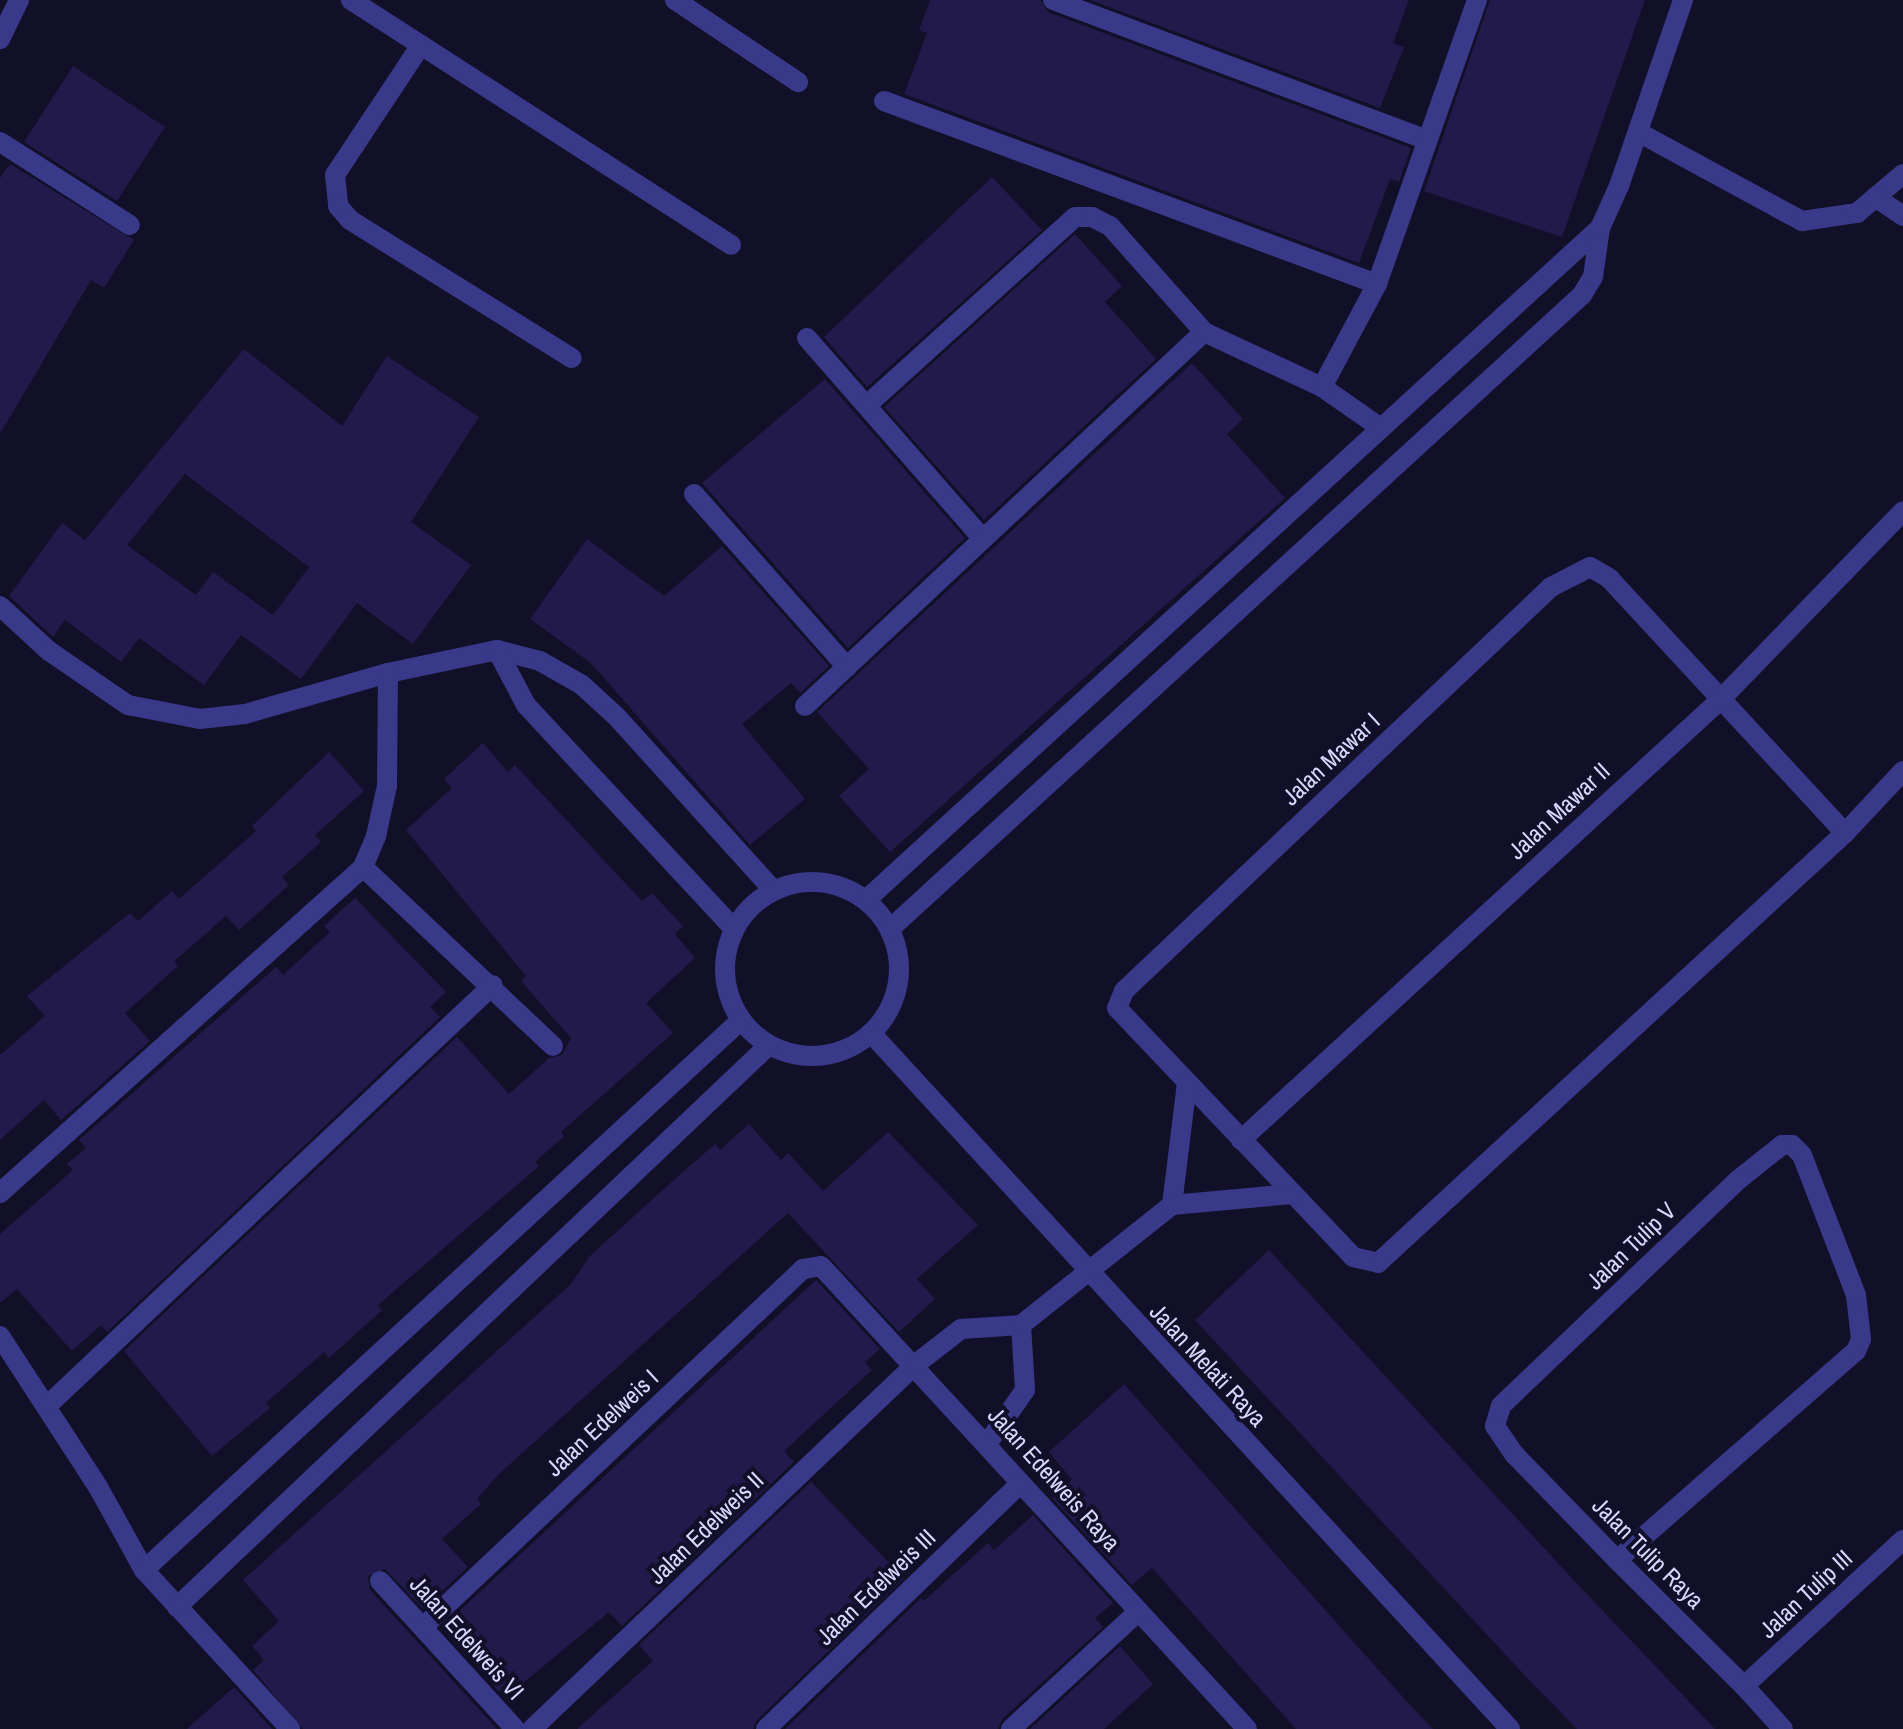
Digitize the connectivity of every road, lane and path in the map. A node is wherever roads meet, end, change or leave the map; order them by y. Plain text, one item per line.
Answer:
1 (19, 0) edge
2 (351, 0) edge
3 (675, 0) edge
4 (1053, 0) edge
5 (1477, 0) edge
6 (1683, 0) edge
7 (0, 39) edge
8 (421, 45) junction
9 (798, 82) dead end
10 (884, 101) dead end
11 (1638, 132) junction
12 (1428, 140) junction
13 (0, 142) edge
14 (1903, 174) edge
15 (1875, 197) junction
16 (1903, 216) edge
17 (130, 225) dead end
18 (1600, 228) junction
19 (731, 245) dead end
20 (1377, 284) junction
21 (1204, 332) junction
22 (807, 338) dead end
23 (572, 358) dead end
24 (1322, 387) junction
25 (867, 405) junction
26 (1378, 426) junction
27 (694, 494) dead end
28 (1903, 511) edge
29 (983, 539) junction
30 (0, 606) edge
31 (497, 650) junction
32 (847, 667) junction
33 (388, 673) junction
34 (1720, 700) junction
35 (805, 706) dead end
36 (1903, 771) edge
37 (1845, 833) junction
38 (363, 867) junction
39 (773, 890) junction
40 (866, 900) junction
41 (734, 929) junction
42 (890, 929) junction
43 (493, 985) junction
44 (741, 1020) junction
45 (871, 1033) junction
46 (769, 1045) junction
47 (553, 1046) dead end
48 (1187, 1083) junction
49 (1241, 1140) junction
50 (0, 1193) edge
51 (1293, 1194) junction
52 (1172, 1205) junction
53 (821, 1266) joint
54 (1088, 1273) junction
55 (1021, 1325) junction
56 (0, 1336) edge
57 (916, 1364) junction
58 (47, 1406) junction
59 (1501, 1406) joint
60 (987, 1444) junction
61 (1021, 1483) junction
62 (1903, 1540) edge
63 (1617, 1560) junction
64 (144, 1570) junction
65 (380, 1581) dead end
66 (177, 1607) junction
67 (1139, 1611) junction
68 (423, 1627) junction
69 (1744, 1686) junction
70 (1243, 1728) edge
71 (290, 1729) edge
72 (515, 1729) edge
73 (532, 1729) edge
74 (766, 1729) edge
75 (1011, 1729) edge
76 (1510, 1729) edge
77 (1783, 1729) edge

1 - 7 street
2 - 8 street
3 - 9 street
4 - 12 street
5 - 12 street
6 - 11 street
8 - 19 street
8 - 23 street
10 - 20 street
11 - 15 street
11 - 18 street
12 - 20 street
13 - 17 street
14 - 15 street
15 - 16 street
18 - 26 street
18 - 42 street
20 - 24 street
21 - 24 street
21 - 25 street
21 - 29 street
22 - 25 street
24 - 26 street
25 - 29 street
26 - 40 street
27 - 32 street
28 - 34 street, Jalan Mawar II
29 - 32 street
30 - 33 street
31 - 33 street
31 - 39 street
31 - 41 street
32 - 35 street
33 - 38 street
34 - 37 street
34 - 48 street, Jalan Mawar I
34 - 49 street, Jalan Mawar II
36 - 37 street
37 - 51 street, Jalan Mawar I
38 - 43 street
38 - 50 street
39 - 40 street
39 - 41 street
40 - 42 street
41 - 44 street
42 - 45 street
43 - 47 street
43 - 58 street
44 - 46 street
44 - 64 street
45 - 46 street
45 - 54 street, Jalan Melati Raya
46 - 66 street
48 - 49 street, Jalan Mawar I
48 - 52 street
49 - 51 street, Jalan Mawar I
51 - 52 street
52 - 54 street
53 - 57 street, Jalan Edelweis Raya
53 - 68 street, Jalan Edelweis I
54 - 55 street
54 - 76 street, Jalan Melati Raya
55 - 57 street, Jalan Edelweis II
55 - 60 street
56 - 58 street
57 - 60 street, Jalan Edelweis Raya
57 - 73 street, Jalan Edelweis II
58 - 64 street
59 - 63 street, Jalan Tulip Raya
59 - 63 street, Jalan Tulip V
60 - 61 street, Jalan Edelweis Raya
61 - 67 street, Jalan Edelweis Raya
61 - 74 street, Jalan Edelweis III
62 - 69 street, Jalan Tulip III
63 - 69 street, Jalan Tulip Raya
64 - 66 street
65 - 68 street, Jalan Edelweis VI
66 - 71 street
67 - 70 street, Jalan Edelweis Raya
67 - 75 street
68 - 72 street, Jalan Edelweis VI
69 - 77 street, Jalan Tulip Raya

